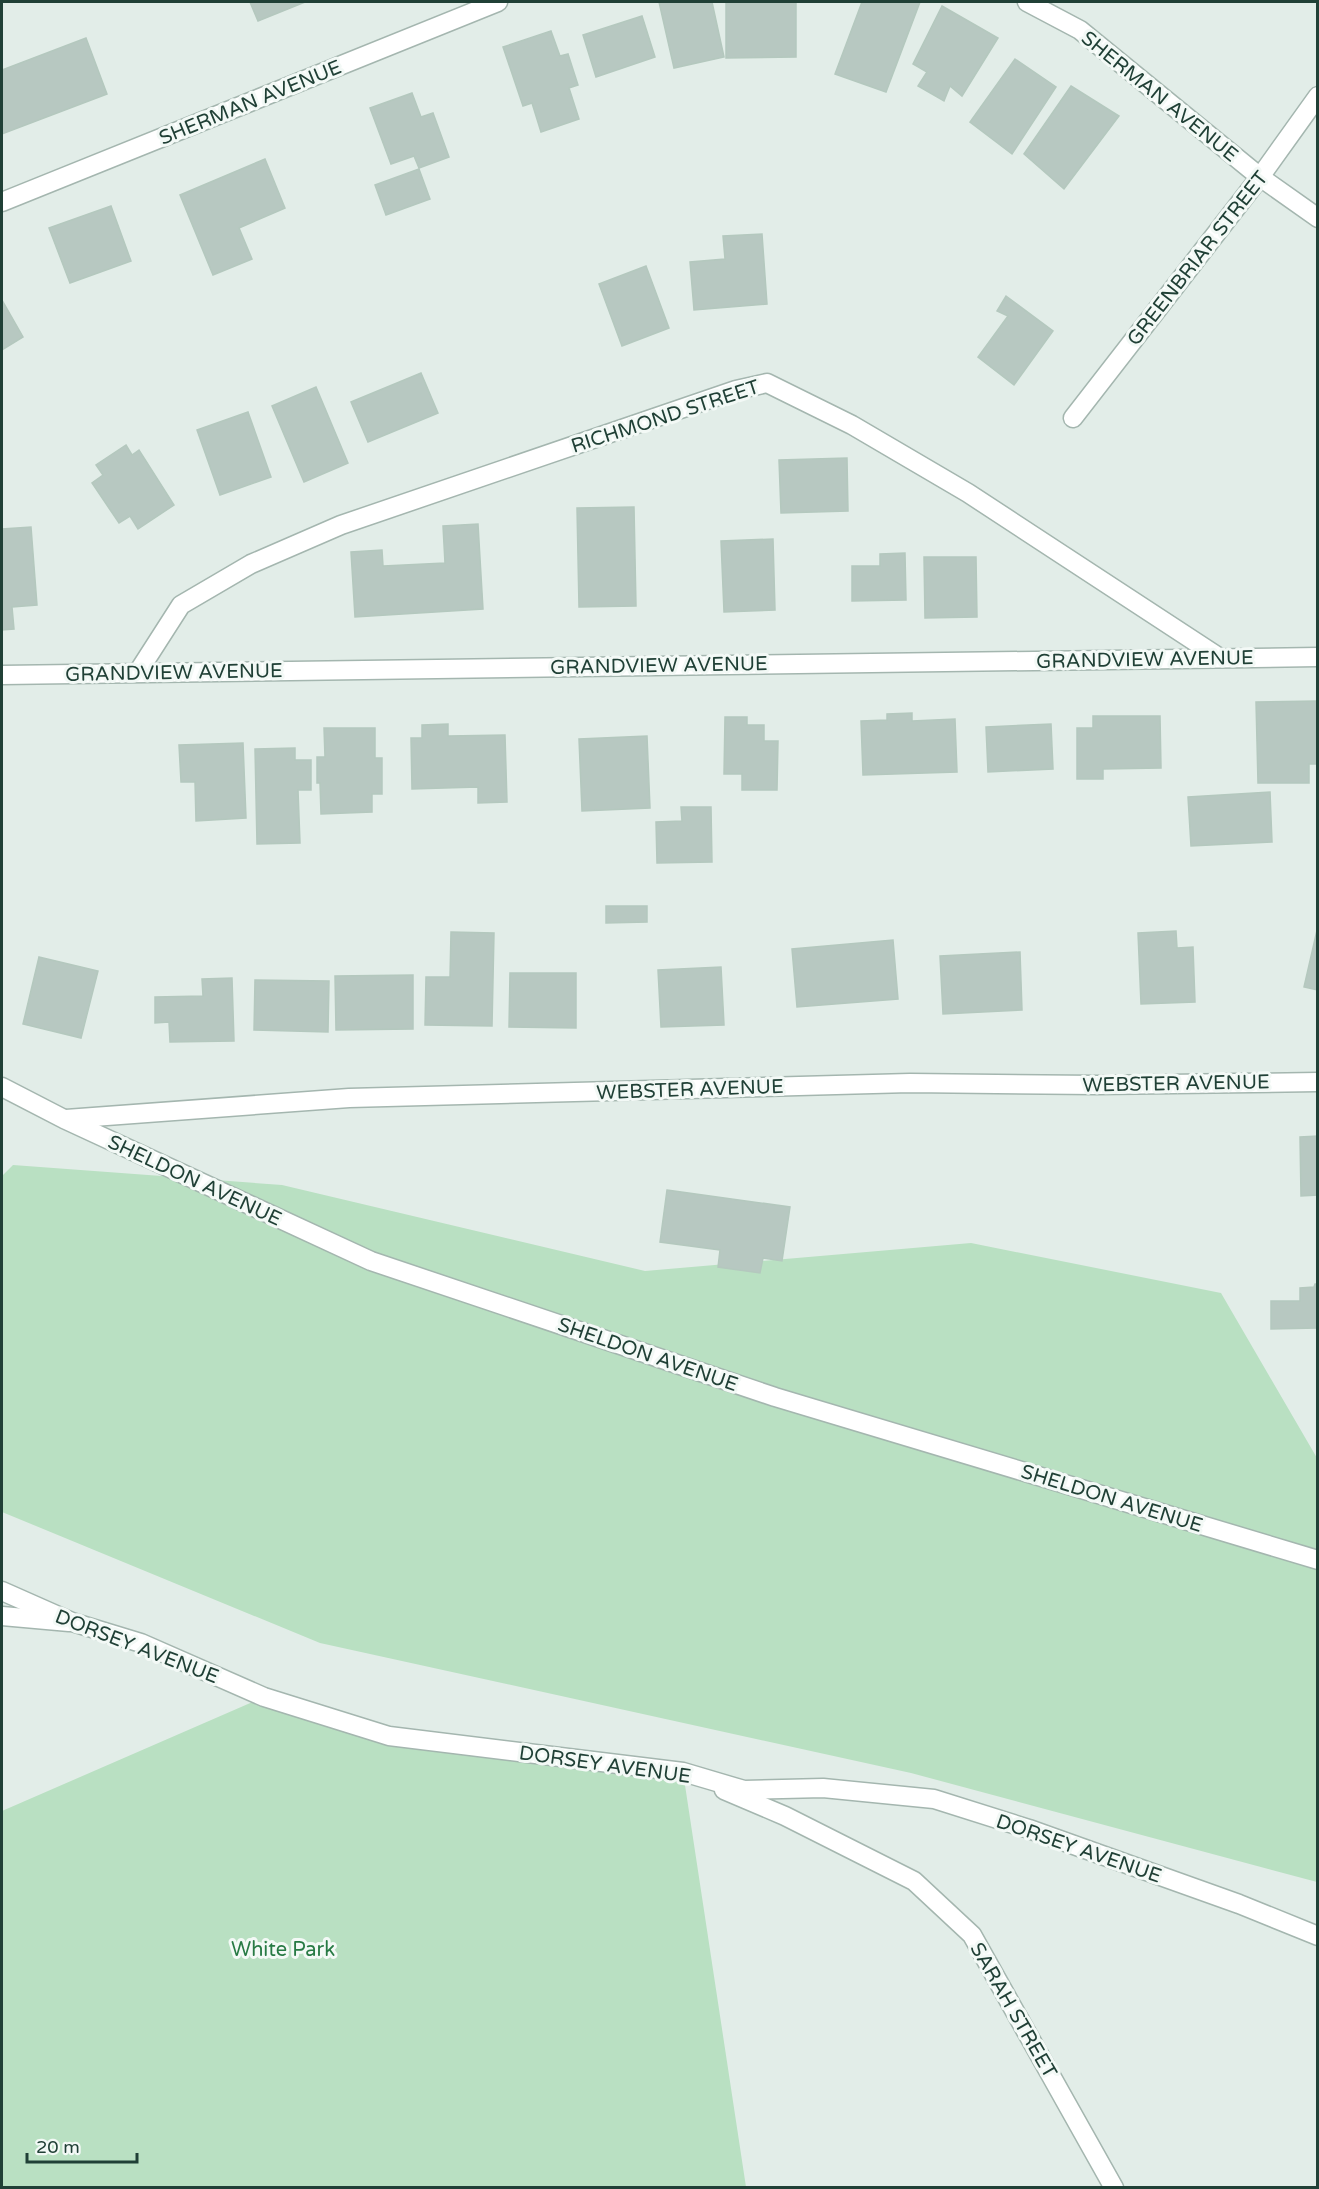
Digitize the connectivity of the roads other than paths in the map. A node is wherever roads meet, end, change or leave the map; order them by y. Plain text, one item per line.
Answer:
1 (498, 2) edge
2 (1027, 2) edge
3 (1317, 96) edge
4 (1260, 177) junction
5 (2, 202) edge
6 (1317, 218) edge
7 (1074, 418) dead end
8 (1317, 657) edge
9 (1220, 658) junction
10 (138, 672) junction
11 (2, 675) edge
12 (1317, 1082) edge
13 (2, 1087) edge
14 (64, 1119) junction
15 (1317, 1560) edge
16 (2, 1591) edge
17 (2, 1617) edge
18 (72, 1622) junction
19 (683, 1772) junction
20 (1317, 1936) edge
21 (1114, 2187) edge

1 - 5 street, SHERMAN AVENUE
2 - 4 street, SHERMAN AVENUE
3 - 4 street, GREENBRIAR STREET
4 - 6 street, SHERMAN AVENUE
4 - 7 street, GREENBRIAR STREET
8 - 9 street, GRANDVIEW AVENUE
9 - 10 street, GRANDVIEW AVENUE
9 - 10 street, RICHMOND STREET
10 - 11 street, GRANDVIEW AVENUE
12 - 14 street, WEBSTER AVENUE
13 - 14 street, SHELDON AVENUE
14 - 15 street, SHELDON AVENUE
16 - 18 street, DORSEY AVENUE
17 - 18 street
18 - 19 street, DORSEY AVENUE
19 - 20 street, DORSEY AVENUE
19 - 21 street, SARAH STREET

